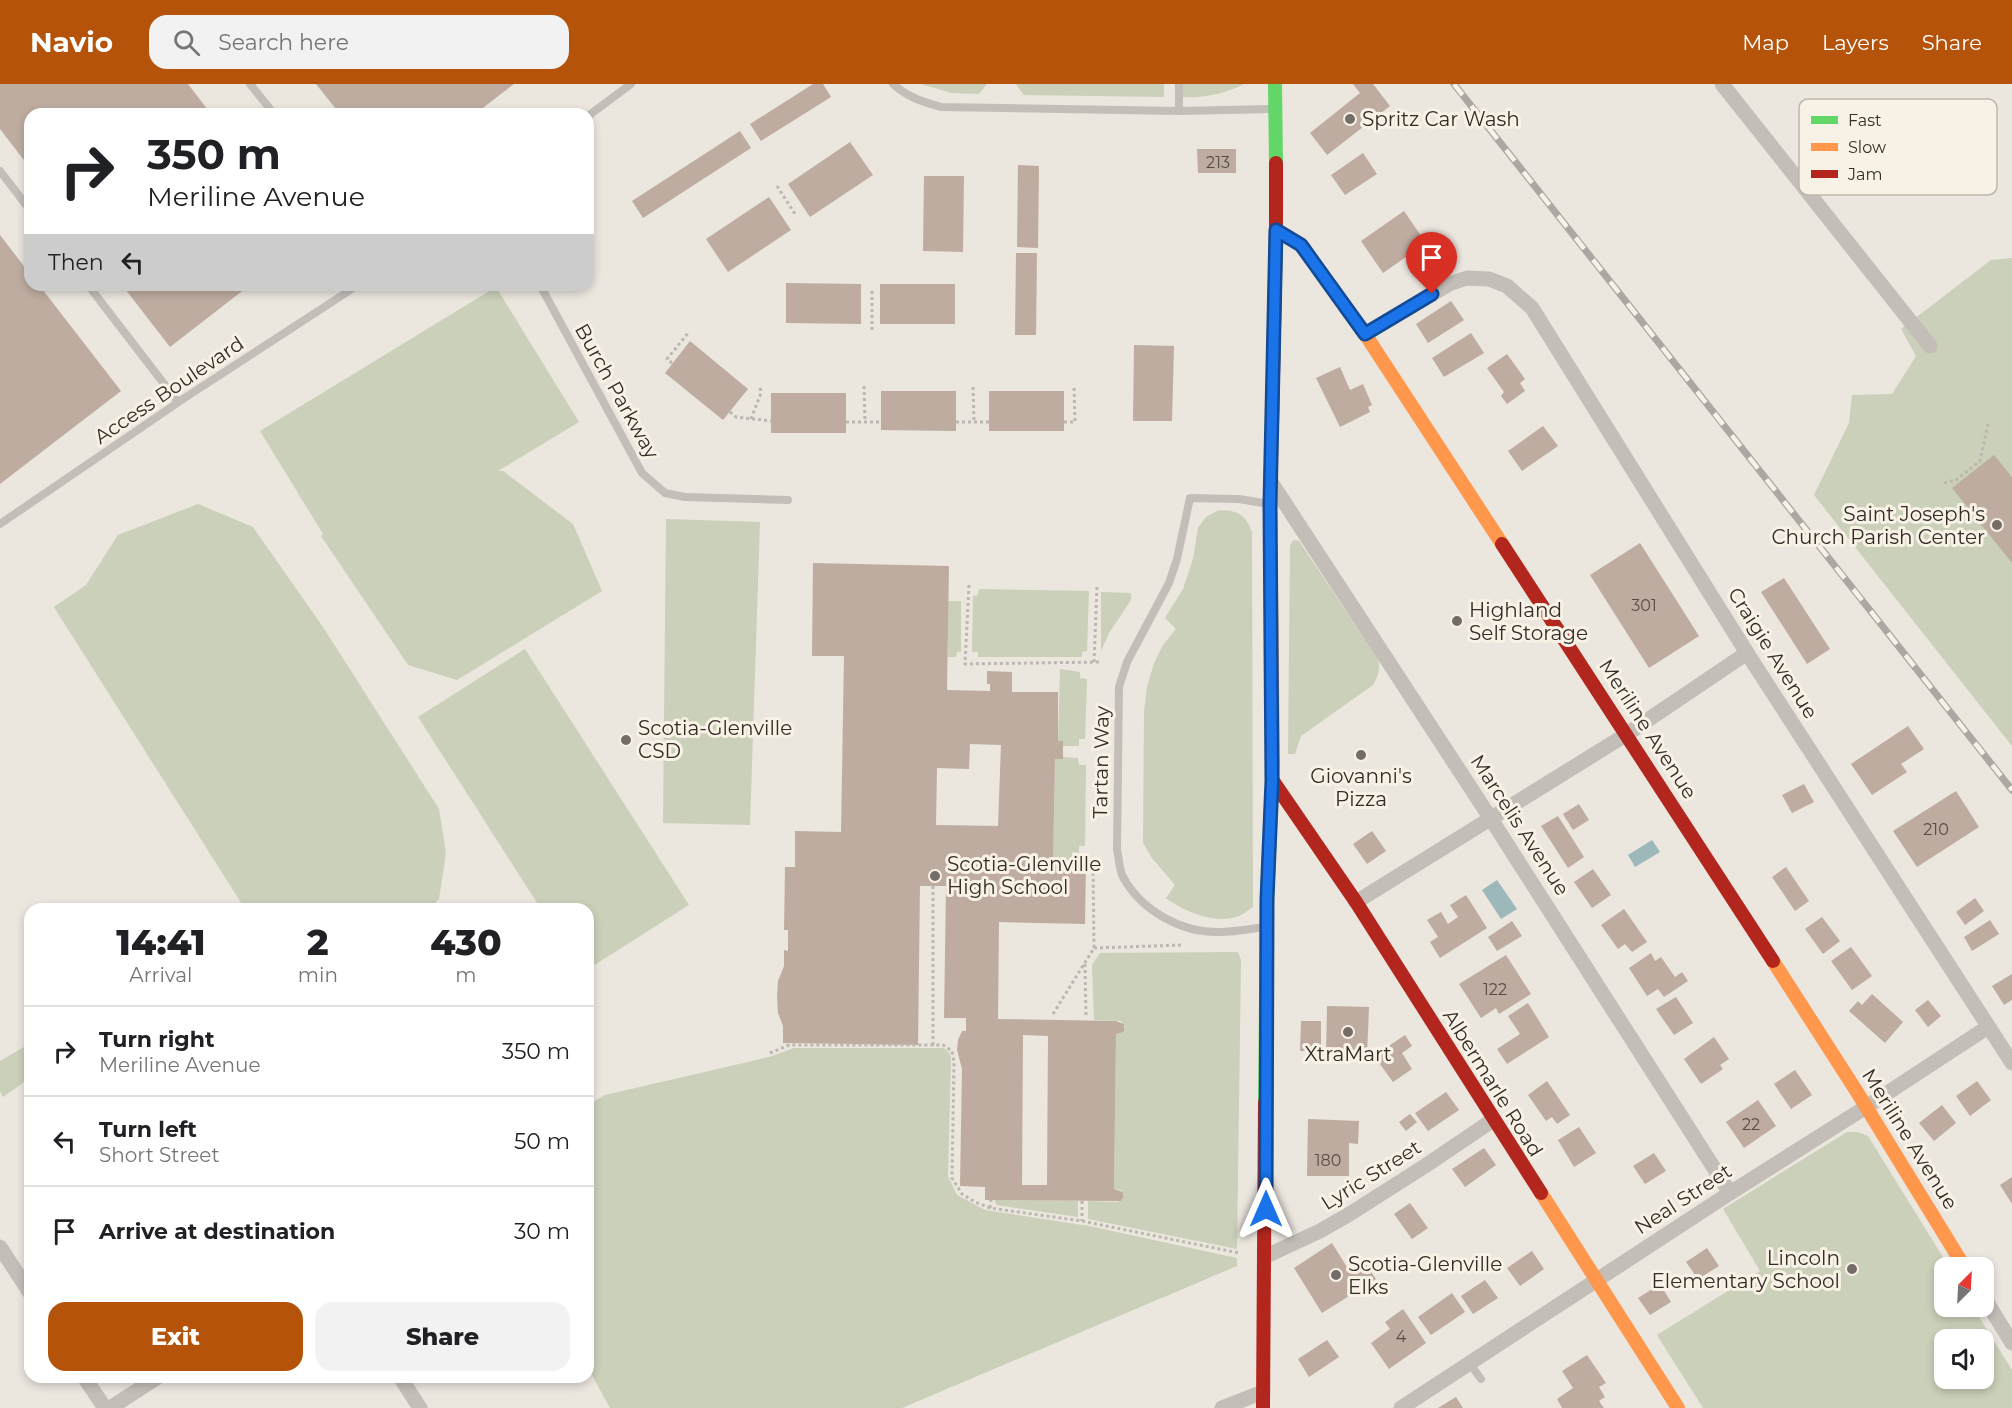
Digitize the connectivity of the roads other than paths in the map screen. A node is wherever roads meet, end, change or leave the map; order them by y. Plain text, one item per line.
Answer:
1 (250, 84) edge
2 (631, 84) edge
3 (893, 84) edge
4 (1179, 84) edge
5 (1275, 84) edge
6 (1722, 84) edge
7 (268, 108) edge
8 (1275, 109) junction
9 (1179, 111) junction
10 (594, 112) edge
11 (0, 171) edge
12 (1799, 181) edge
13 (1810, 195) edge
14 (24, 202) edge
15 (1276, 230) junction
16 (93, 291) edge
17 (349, 291) edge
18 (543, 291) edge
19 (1365, 334) junction
20 (1930, 346) dead end
21 (178, 402) junction
22 (1271, 482) junction
23 (788, 500) dead end
24 (1270, 504) junction
25 (0, 524) edge
26 (1747, 653) junction
27 (1627, 734) junction
28 (1272, 781) junction
29 (1491, 819) junction
30 (1356, 902) junction
31 (1267, 927) junction
32 (1988, 1027) junction
33 (2012, 1063) edge
34 (1866, 1107) junction
35 (1493, 1120) junction
36 (1730, 1193) junction
37 (0, 1247) edge
38 (1266, 1256) junction
39 (1958, 1257) edge
40 (1597, 1280) junction
41 (24, 1284) edge
42 (1994, 1314) edge
43 (2012, 1343) edge
44 (1470, 1364) junction
45 (1481, 1379) dead end
46 (88, 1383) edge
47 (149, 1383) edge
48 (404, 1383) edge
49 (1263, 1392) junction
50 (105, 1408) edge
51 (110, 1408) edge
52 (420, 1408) edge
53 (1222, 1408) edge
54 (1263, 1408) edge
55 (1401, 1408) edge
56 (1678, 1408) edge

1 - 7 lane
2 - 10 lane
3 - 9 lane
4 - 9 lane
5 - 8 street
6 - 12 street
8 - 9 lane
8 - 15 street
11 - 14 lane
13 - 20 street
15 - 19 street, Meriline Avenue
15 - 22 street
16 - 21 lane
17 - 21 lane, Access Boulevard
18 - 23 lane, Burch Parkway
19 - 26 street, Craigie Avenue
19 - 27 street, Meriline Avenue
21 - 25 lane, Access Boulevard
22 - 24 street
22 - 29 street, Marcelis Avenue
24 - 28 street
24 - 31 lane, Tartan Way
26 - 27 street
26 - 32 street, Craigie Avenue
27 - 29 street
27 - 34 street, Meriline Avenue
28 - 30 street, Albermarle Road
28 - 31 street
29 - 30 street
29 - 36 street, Marcelis Avenue
30 - 35 street, Albermarle Road
31 - 38 street
32 - 33 street, Craigie Avenue
32 - 34 street, Neal Street
34 - 36 street, Neal Street
34 - 39 street, Meriline Avenue
35 - 38 street, Lyric Street
35 - 40 street, Albermarle Road
36 - 40 street, Neal Street
37 - 41 street
38 - 49 street
40 - 44 street, Neal Street
40 - 56 street, Albermarle Road
42 - 43 street
44 - 45 lane
44 - 55 street, Neal Street
46 - 50 street
47 - 51 street
48 - 52 street
49 - 53 street
49 - 54 street

